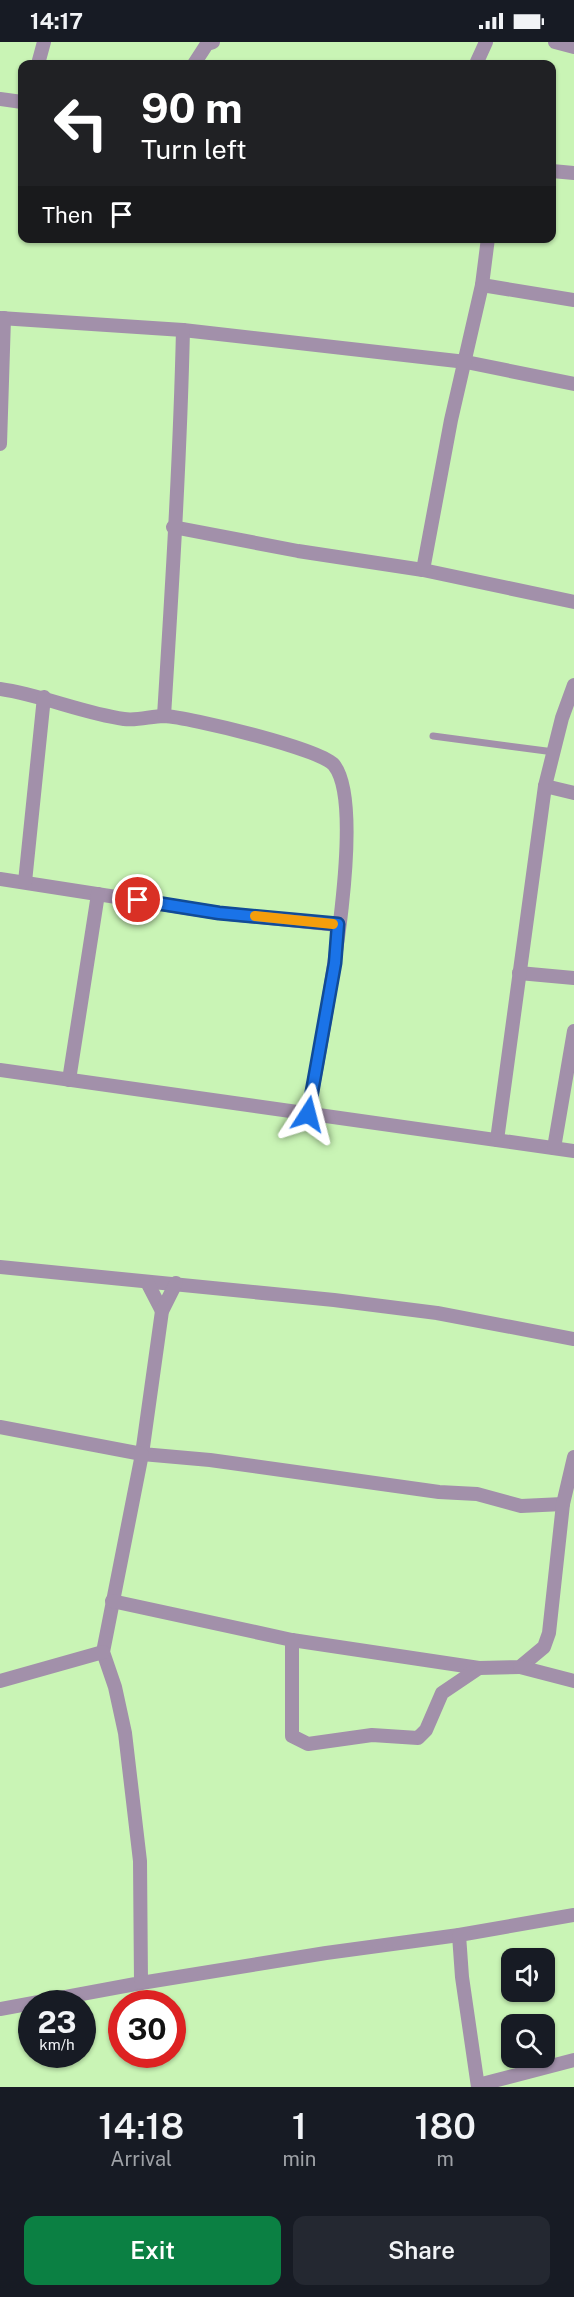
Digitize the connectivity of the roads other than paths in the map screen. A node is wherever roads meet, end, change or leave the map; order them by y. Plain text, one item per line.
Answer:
1 (44, 42) edge
2 (213, 42) edge
3 (486, 42) edge
4 (555, 42) edge
5 (574, 47) edge
6 (39, 60) edge
7 (197, 60) edge
8 (478, 60) edge
9 (0, 99) edge
10 (18, 101) edge
11 (556, 171) edge
12 (574, 173) edge
13 (487, 243) edge
14 (482, 285) junction
15 (574, 300) edge
16 (2, 318) edge
17 (183, 330) junction
18 (466, 362) junction
19 (574, 384) edge
20 (0, 444) edge
21 (173, 527) junction
22 (423, 570) junction
23 (574, 602) edge
24 (574, 685) edge
25 (0, 689) edge
26 (44, 697) junction
27 (164, 716) junction
28 (433, 736) dead end
29 (554, 752) junction
30 (545, 786) junction
31 (574, 793) edge
32 (0, 879) edge
33 (25, 882) junction
34 (98, 894) junction
35 (338, 924) junction
36 (519, 973) junction
37 (574, 978) edge
38 (574, 1031) edge
39 (0, 1070) edge
40 (69, 1080) junction
41 (308, 1114) junction
42 (497, 1140) junction
43 (554, 1148) junction
44 (574, 1151) edge
45 (0, 1267) edge
46 (147, 1282) junction
47 (176, 1283) junction
48 (162, 1311) junction
49 (574, 1339) edge
50 (0, 1427) edge
51 (142, 1454) junction
52 (574, 1457) edge
53 (563, 1504) junction
54 (112, 1601) junction
55 (292, 1640) junction
56 (103, 1652) junction
57 (520, 1667) junction
58 (479, 1668) junction
59 (0, 1681) edge
60 (574, 1681) edge
61 (574, 1915) edge
62 (459, 1935) junction
63 (141, 1983) junction
64 (0, 2009) edge
65 (574, 2060) edge
66 (478, 2086) edge

1 - 6 street
2 - 7 street
3 - 8 street
4 - 5 street
9 - 10 street
11 - 12 street
13 - 14 street
14 - 15 street
14 - 18 street
16 - 17 street
16 - 20 street
17 - 18 street
17 - 21 street
18 - 19 street
18 - 22 street
21 - 22 street
21 - 27 street
22 - 23 street
24 - 29 street
25 - 26 street
26 - 27 street
26 - 33 street
27 - 35 street
28 - 29 lane
29 - 30 street
30 - 31 street
30 - 36 street
32 - 33 street
33 - 34 street
34 - 35 street
34 - 40 street
35 - 41 street
36 - 37 street
36 - 42 street
38 - 43 street
39 - 40 street
40 - 41 street
41 - 42 street
42 - 43 street
43 - 44 street
45 - 46 street
46 - 47 street
46 - 48 street
47 - 48 street
47 - 49 street
48 - 51 street
50 - 51 street
51 - 53 street
51 - 54 street
52 - 53 street
53 - 57 street
54 - 55 street
54 - 56 street
55 - 58 street
55 - 58 street
56 - 59 street
56 - 63 street
57 - 58 street
57 - 60 street
61 - 62 street
62 - 63 street
62 - 66 street
63 - 64 street
65 - 66 street

